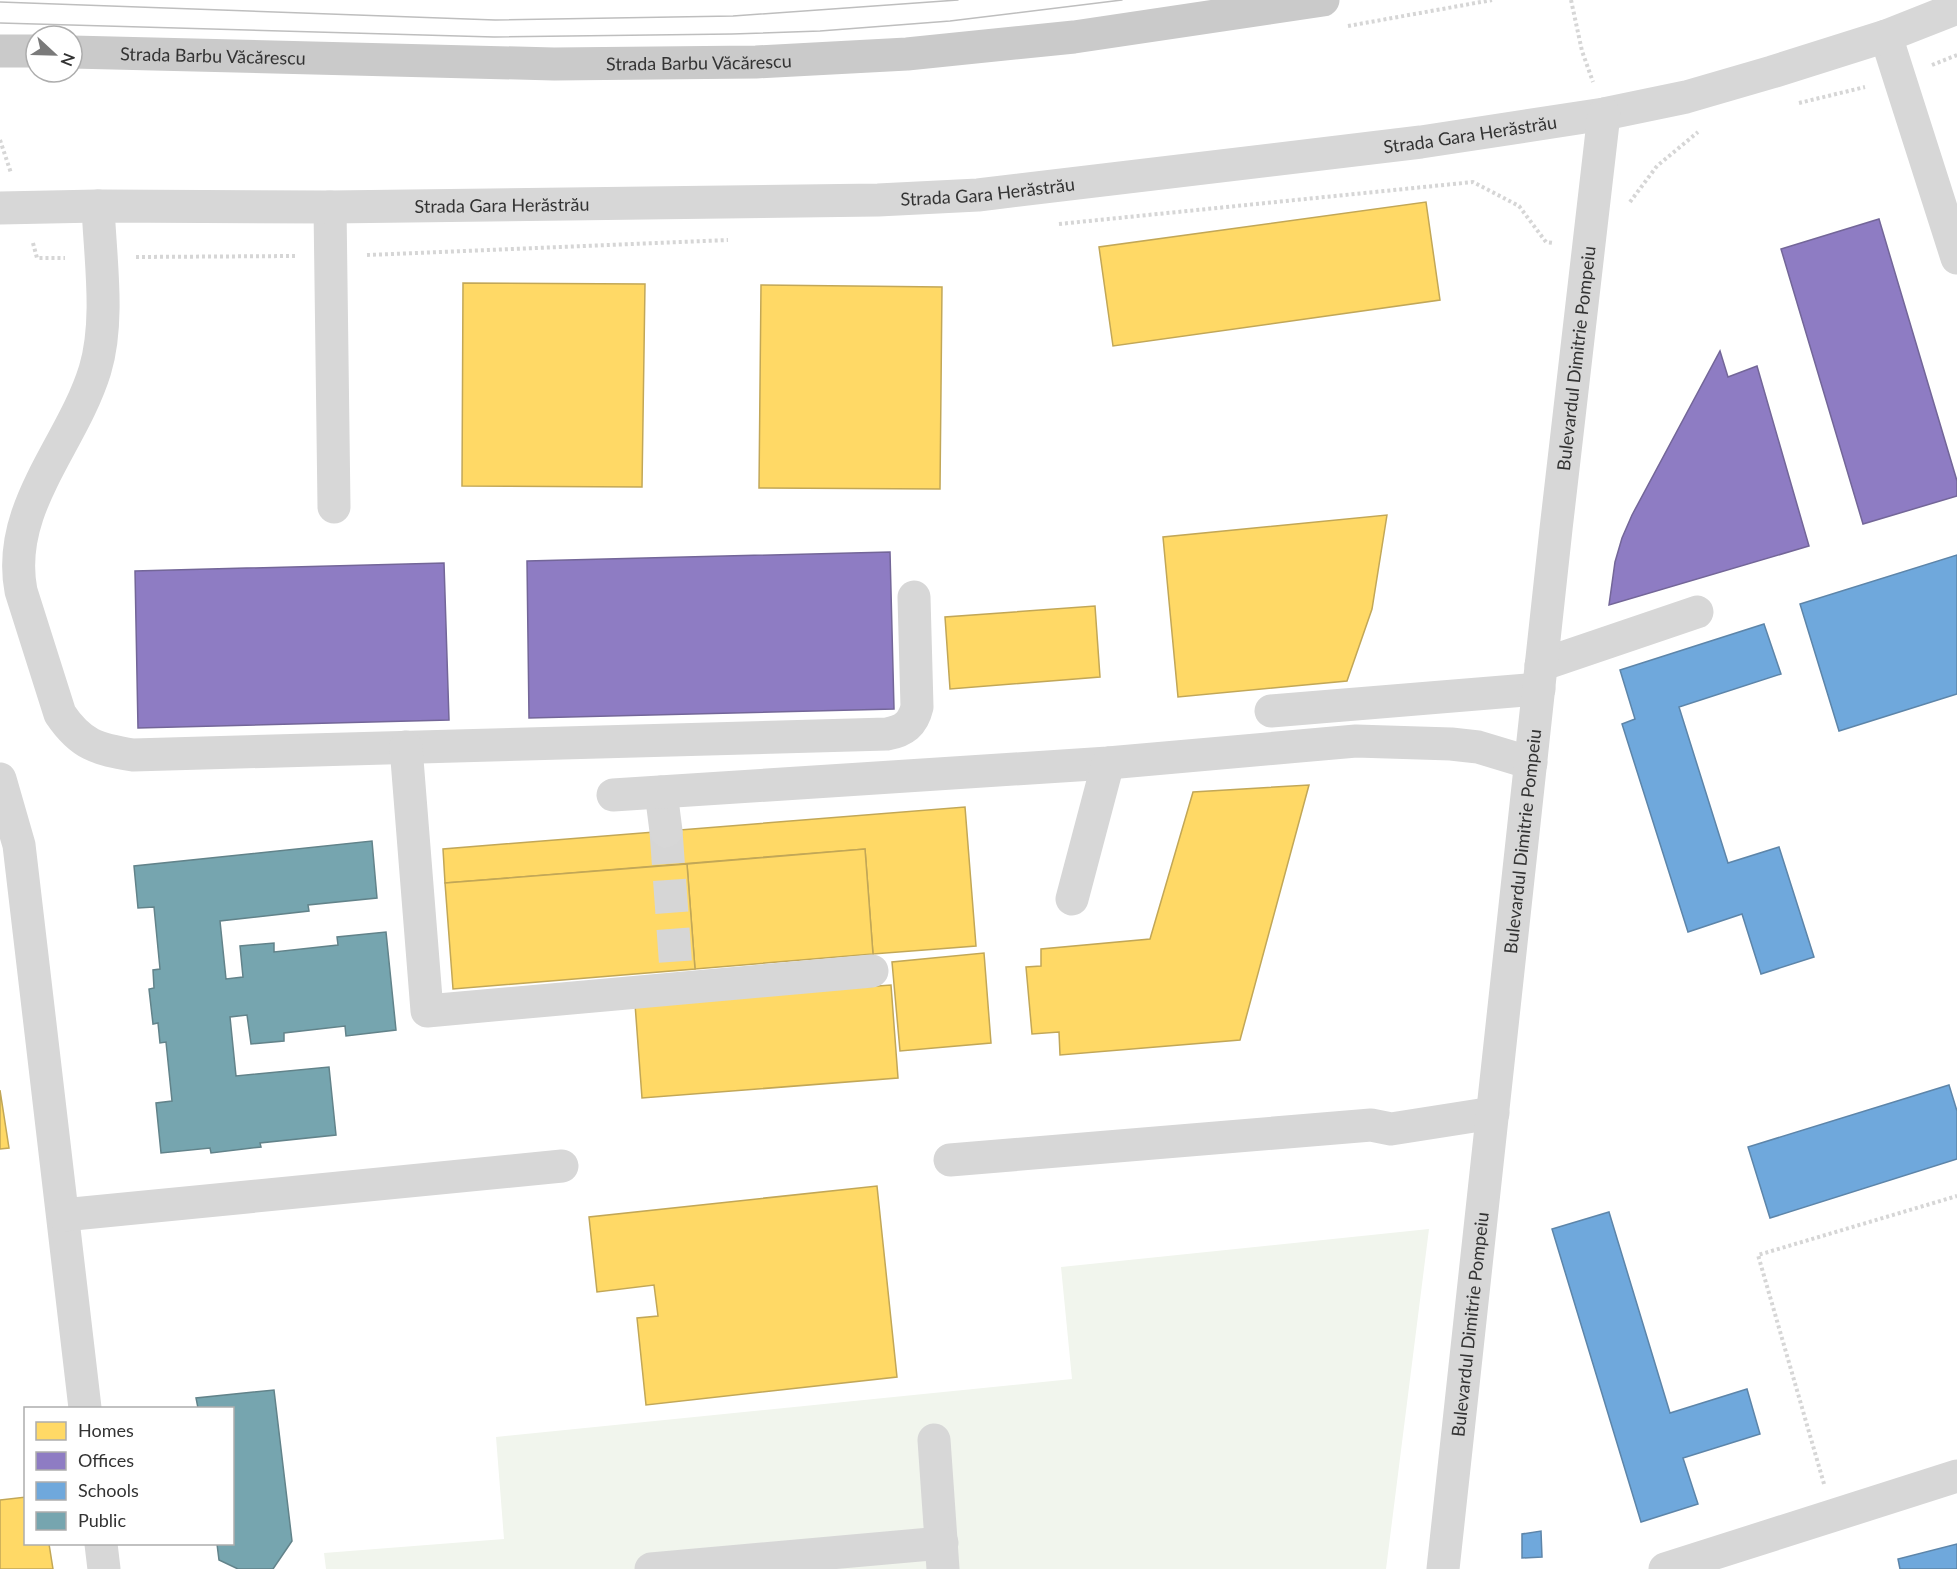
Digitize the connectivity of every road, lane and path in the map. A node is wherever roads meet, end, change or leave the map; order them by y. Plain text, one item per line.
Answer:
1 (1323, 0) edge
2 (1571, 0) edge
3 (1957, 8) edge
4 (1886, 36) junction
5 (0, 51) edge
6 (24, 51) edge
7 (1582, 51) dead end
8 (84, 52) edge
9 (1604, 114) junction
10 (98, 206) junction
11 (330, 207) junction
12 (0, 208) edge
13 (1957, 258) edge
14 (334, 507) dead end
15 (10, 530) edge
16 (914, 597) dead end
17 (1697, 612) dead end
18 (1540, 677) junction
19 (1271, 711) dead end
20 (406, 747) junction
21 (1107, 763) junction
22 (1531, 763) junction
23 (0, 779) edge
24 (661, 792) junction
25 (613, 795) dead end
26 (666, 831) tunnel mouth
27 (1072, 899) dead end
28 (872, 971) dead end
29 (1493, 1113) junction
30 (950, 1160) dead end
31 (562, 1166) dead end
32 (1957, 1196) edge
33 (63, 1215) junction
34 (85, 1407) edge
35 (934, 1440) dead end
36 (1957, 1476) edge
37 (1833, 1516) junction
38 (101, 1545) edge
39 (943, 1556) edge
40 (104, 1569) edge
41 (651, 1569) edge
42 (1443, 1569) edge
43 (1665, 1569) edge

1 - 8 main road, Strada Barbu Văcărescu
2 - 7 path
3 - 4 street, Strada Gara Herăstrău
4 - 9 street, Strada Gara Herăstrău
4 - 13 street
5 - 6 main road
9 - 11 street, Strada Gara Herăstrău
9 - 18 street, Bulevardul Dimitrie Pompeiu
10 - 11 street, Strada Gara Herăstrău
10 - 12 street, Strada Gara Herăstrău
10 - 15 street
11 - 14 street
15 - 20 street
16 - 20 street
17 - 18 street
18 - 19 street
18 - 22 street, Bulevardul Dimitrie Pompeiu
20 - 28 street
21 - 22 street
21 - 24 street
21 - 27 street
22 - 29 street, Bulevardul Dimitrie Pompeiu
23 - 33 street
24 - 25 street
24 - 26 street
29 - 30 street
29 - 42 street, Bulevardul Dimitrie Pompeiu
31 - 33 street
32 - 37 path
33 - 34 street
35 - 39 street
36 - 37 street
37 - 43 street
38 - 40 street
39 - 41 street

